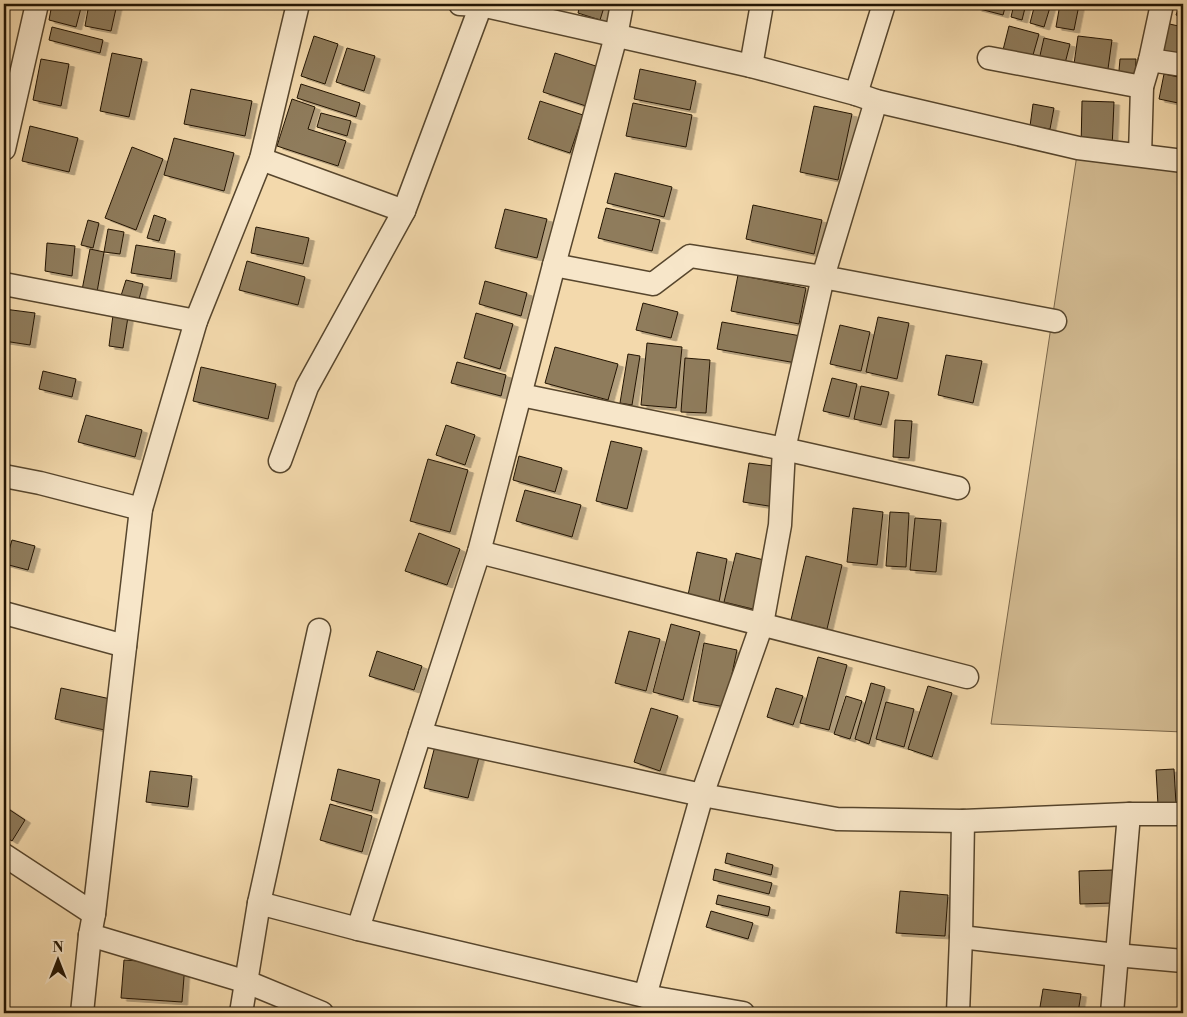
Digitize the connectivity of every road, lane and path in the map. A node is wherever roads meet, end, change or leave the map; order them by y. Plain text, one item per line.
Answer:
1 (38, 4) edge
2 (298, 4) edge
3 (470, 4) edge
4 (622, 4) edge
5 (762, 4) edge
6 (884, 4) edge
7 (1162, 4) edge
8 (616, 36) junction
9 (989, 58) dead end
10 (1150, 60) junction
11 (1183, 65) edge
12 (751, 66) junction
13 (1142, 87) junction
14 (866, 97) junction
15 (8, 107) edge
16 (4, 149) edge
17 (1140, 155) junction
18 (262, 159) junction
19 (1183, 161) edge
20 (404, 211) junction
21 (554, 265) junction
22 (823, 277) junction
23 (4, 284) edge
24 (196, 321) junction
25 (1055, 321) dead end
26 (521, 395) junction
27 (784, 449) junction
28 (280, 461) dead end
29 (4, 476) edge
30 (958, 488) dead end
31 (141, 509) junction
32 (479, 552) junction
33 (4, 613) edge
34 (762, 624) junction
35 (319, 630) dead end
36 (125, 646) junction
37 (967, 677) dead end
38 (420, 734) junction
39 (702, 794) junction
40 (1129, 814) junction
41 (1183, 814) edge
42 (963, 821) junction
43 (4, 855) edge
44 (259, 903) junction
45 (92, 925) junction
46 (358, 929) junction
47 (961, 937) junction
48 (1116, 955) junction
49 (1183, 961) edge
50 (246, 982) junction
51 (645, 996) junction
52 (730, 1012) edge
53 (82, 1013) edge
54 (241, 1013) edge
55 (322, 1013) edge
56 (958, 1013) edge
57 (1112, 1013) edge

1 - 15 street
2 - 18 street
3 - 8 street
3 - 20 street
4 - 8 street
5 - 12 street
6 - 14 street
7 - 10 street
8 - 12 street
8 - 21 street
9 - 13 street
10 - 11 street
10 - 13 street
12 - 14 street
13 - 17 street
14 - 17 street
14 - 22 street
15 - 16 street
17 - 19 street
18 - 20 street
18 - 24 street
20 - 28 street
21 - 22 street
21 - 26 street
22 - 25 street
22 - 27 street
23 - 24 street
24 - 31 street
26 - 27 street
26 - 32 street
27 - 30 street
27 - 34 street
29 - 31 street
31 - 36 street
32 - 34 street
32 - 38 street
33 - 36 street
34 - 37 street
34 - 39 street
35 - 44 street
36 - 45 street
38 - 39 street
38 - 46 street
39 - 42 street
39 - 51 street
40 - 41 street
40 - 42 street
40 - 48 street
42 - 47 street
43 - 45 street
44 - 46 street
44 - 50 street
45 - 50 street
45 - 53 street
46 - 51 street
47 - 48 street
47 - 56 street
48 - 49 street
48 - 57 street
50 - 54 street
50 - 55 street
51 - 52 street

